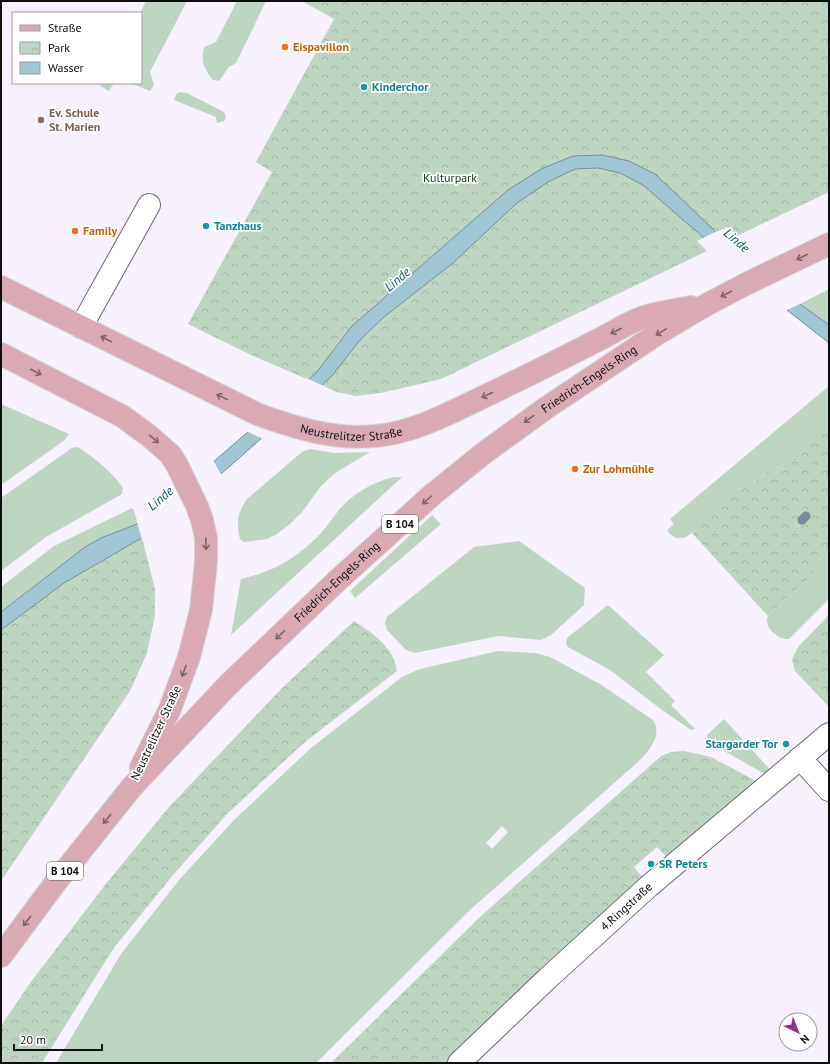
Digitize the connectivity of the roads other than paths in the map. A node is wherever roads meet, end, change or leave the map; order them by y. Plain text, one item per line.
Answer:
1 (149, 205) dead end
2 (829, 244) edge
3 (1, 287) edge
4 (706, 305) junction
5 (81, 327) junction
6 (1, 354) edge
7 (829, 734) edge
8 (800, 758) junction
9 (131, 788) junction
10 (829, 790) edge
11 (1, 956) edge
12 (460, 1063) edge

1 - 5 street
2 -> 4 main road, Friedrich-Engels-Ring / B 104
3 - 5 main road, Neustrelitzer Straße
4 -> 5 main road, Neustrelitzer Straße
4 -> 9 main road, Friedrich-Engels-Ring / B 104
6 -> 9 main road, Neustrelitzer Straße
7 - 8 street, 4.Ringstraße
8 - 10 street
8 - 12 street, 4.Ringstraße
9 -> 11 main road, Friedrich-Engels-Ring / B 104

